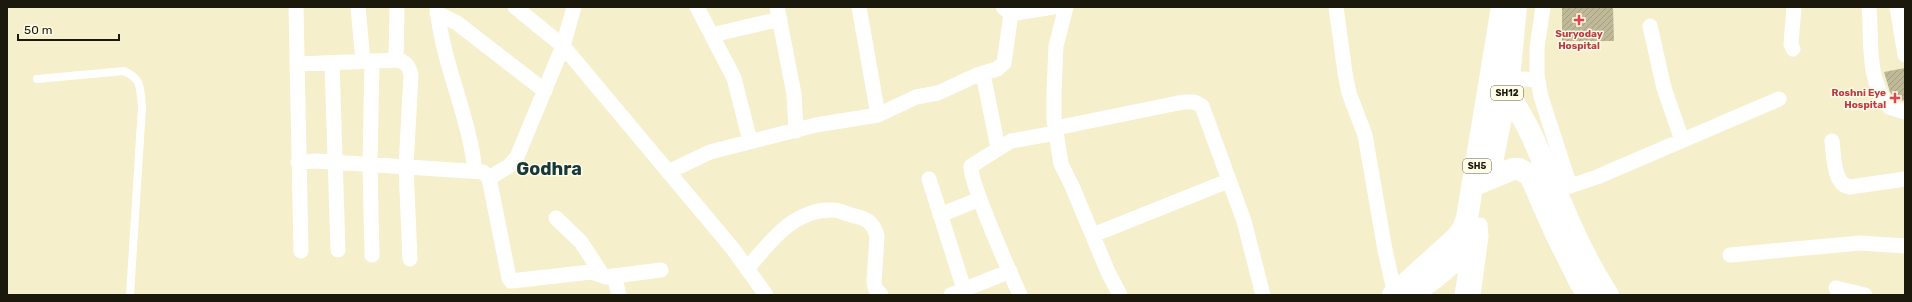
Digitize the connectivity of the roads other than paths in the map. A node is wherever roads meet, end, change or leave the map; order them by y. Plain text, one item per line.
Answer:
1 (296, 7) edge
2 (358, 7) edge
3 (397, 7) edge
4 (515, 7) edge
5 (574, 7) edge
6 (697, 7) edge
7 (859, 7) edge
8 (1053, 7) edge
9 (1066, 7) edge
10 (1336, 7) edge
11 (1502, 7) edge
12 (1516, 7) edge
13 (1543, 7) edge
14 (1794, 7) edge
15 (1869, 7) edge
16 (437, 10) edge
17 (1007, 11) edge
18 (1900, 11) edge
19 (778, 13) edge
20 (1650, 26) dead end
21 (712, 35) junction
22 (563, 46) junction
23 (1793, 49) dead end
24 (1905, 55) edge
25 (396, 60) junction
26 (367, 61) junction
27 (332, 63) junction
28 (297, 64) junction
29 (983, 74) junction
30 (37, 79) dead end
31 (1538, 80) junction
32 (1502, 82) junction
33 (545, 91) junction
34 (1779, 98) dead end
35 (1905, 112) edge
36 (878, 115) junction
37 (796, 131) junction
38 (1056, 131) junction
39 (1682, 140) junction
40 (1832, 141) dead end
41 (750, 142) junction
42 (998, 148) junction
43 (298, 162) junction
44 (335, 162) junction
45 (370, 165) junction
46 (406, 168) junction
47 (475, 171) junction
48 (668, 172) junction
49 (489, 178) junction
50 (929, 179) dead end
51 (1905, 179) edge
52 (1228, 181) junction
53 (1562, 188) junction
54 (980, 199) junction
55 (1475, 207) junction
56 (940, 215) junction
57 (556, 218) dead end
58 (1093, 235) junction
59 (1905, 246) edge
60 (338, 250) dead end
61 (301, 251) dead end
62 (372, 255) dead end
63 (1730, 255) dead end
64 (410, 259) dead end
65 (747, 269) junction
66 (661, 270) dead end
67 (1010, 271) junction
68 (608, 276) junction
69 (1836, 288) dead end
70 (964, 289) junction
71 (1410, 294) edge
72 (130, 295) edge
73 (619, 295) edge
74 (766, 295) edge
75 (880, 295) edge
76 (951, 295) edge
77 (1020, 295) edge
78 (1120, 295) edge
79 (1263, 295) edge
80 (1462, 295) edge
81 (1473, 295) edge
82 (1588, 295) edge
83 (1608, 295) edge
84 (1865, 295) edge

1 - 28 street
2 - 26 street
3 - 25 street
4 - 22 street
5 - 22 street
6 - 21 street
7 - 36 street
8 - 17 street
9 - 38 street
10 - 71 street
11 - 32 main road
12 - 32 main road, SH12
13 - 31 street
14 - 23 street
15 - 35 street
16 - 33 street
16 - 47 street
17 - 29 street
18 - 24 street
19 - 21 street
19 - 37 street
20 - 39 street
21 - 41 street
22 - 33 street
22 - 48 street
25 - 26 street
25 - 46 street
26 - 27 street
26 - 45 street
27 - 28 street
27 - 44 street
28 - 43 street
29 - 36 street
29 - 42 street
30 - 72 lane
31 - 32 street
31 - 53 street
32 - 53 main road
32 - 55 main road, SH12
33 - 49 street
34 - 39 street
36 - 37 street
37 - 41 street
38 - 42 street
38 - 52 street
38 - 58 street
39 - 53 street
40 - 51 street
41 - 48 street
42 - 54 street
43 - 44 street
43 - 61 street
44 - 45 street
44 - 60 street
45 - 46 street
45 - 62 street
46 - 47 street
46 - 64 street
47 - 49 street
48 - 65 street
49 - 68 street
50 - 56 street
52 - 58 street
52 - 79 street
53 - 83 main road
54 - 56 street
54 - 67 street
55 - 71 main road
55 - 80 street
55 - 81 street
55 - 82 main road, SH5
56 - 70 street
57 - 68 street
58 - 78 street
59 - 63 street
65 - 74 street
65 - 75 street
66 - 68 street
67 - 70 street
67 - 77 street
68 - 73 street
69 - 84 street
70 - 76 street

